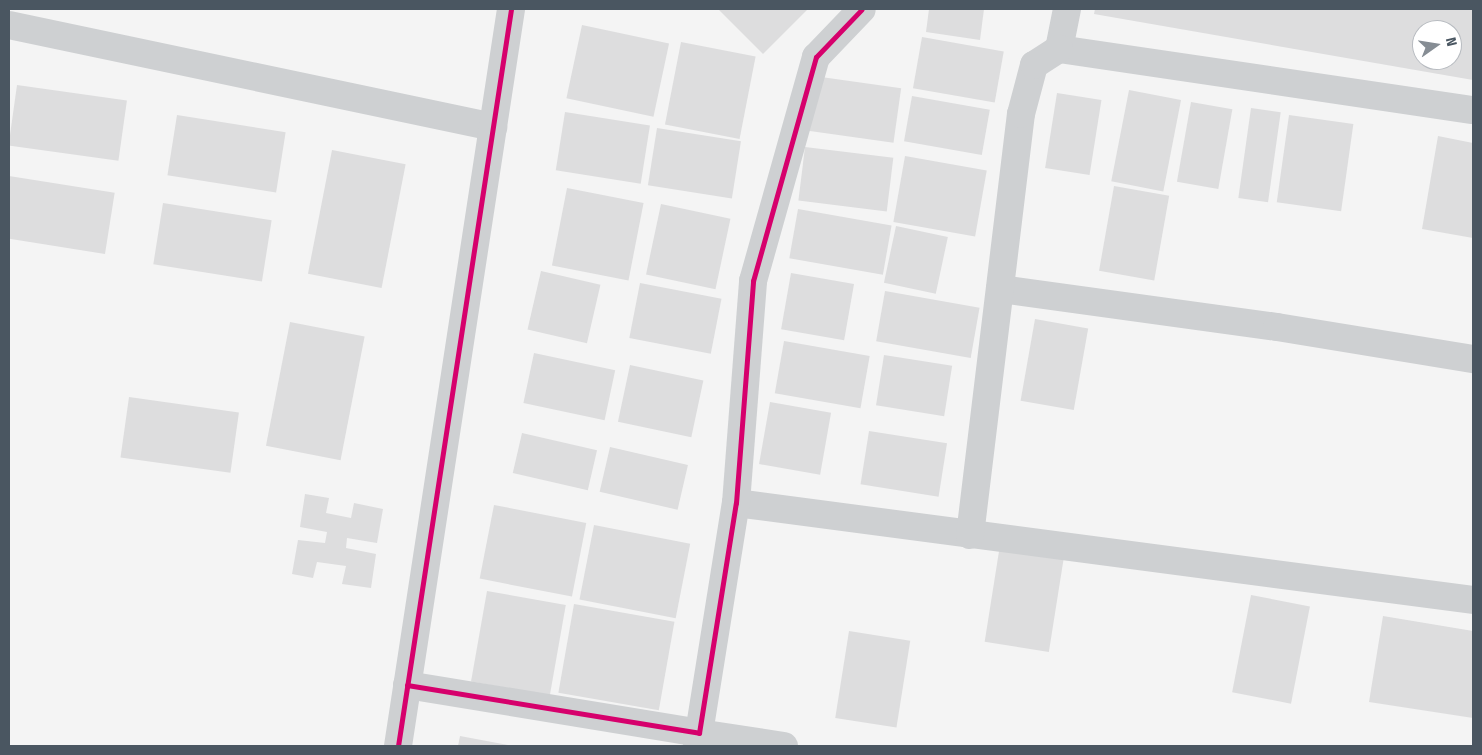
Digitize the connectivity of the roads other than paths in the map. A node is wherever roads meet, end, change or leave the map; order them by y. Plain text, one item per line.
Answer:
1 (511, 9) edge
2 (862, 9) edge
3 (1067, 9) edge
4 (9, 26) edge
5 (1059, 49) junction
6 (1473, 110) edge
7 (493, 127) junction
8 (1000, 289) junction
9 (1473, 359) edge
10 (736, 503) junction
11 (970, 535) junction
12 (1473, 600) edge
13 (407, 685) junction
14 (698, 739) edge
15 (398, 746) edge
16 (784, 746) edge

1 - 7 street
2 - 10 street
3 - 5 street
4 - 7 street
5 - 6 street
5 - 8 street
7 - 13 street
8 - 9 street
8 - 11 street
10 - 11 street
10 - 14 street
11 - 12 street
13 - 14 street
13 - 15 street
14 - 16 street

